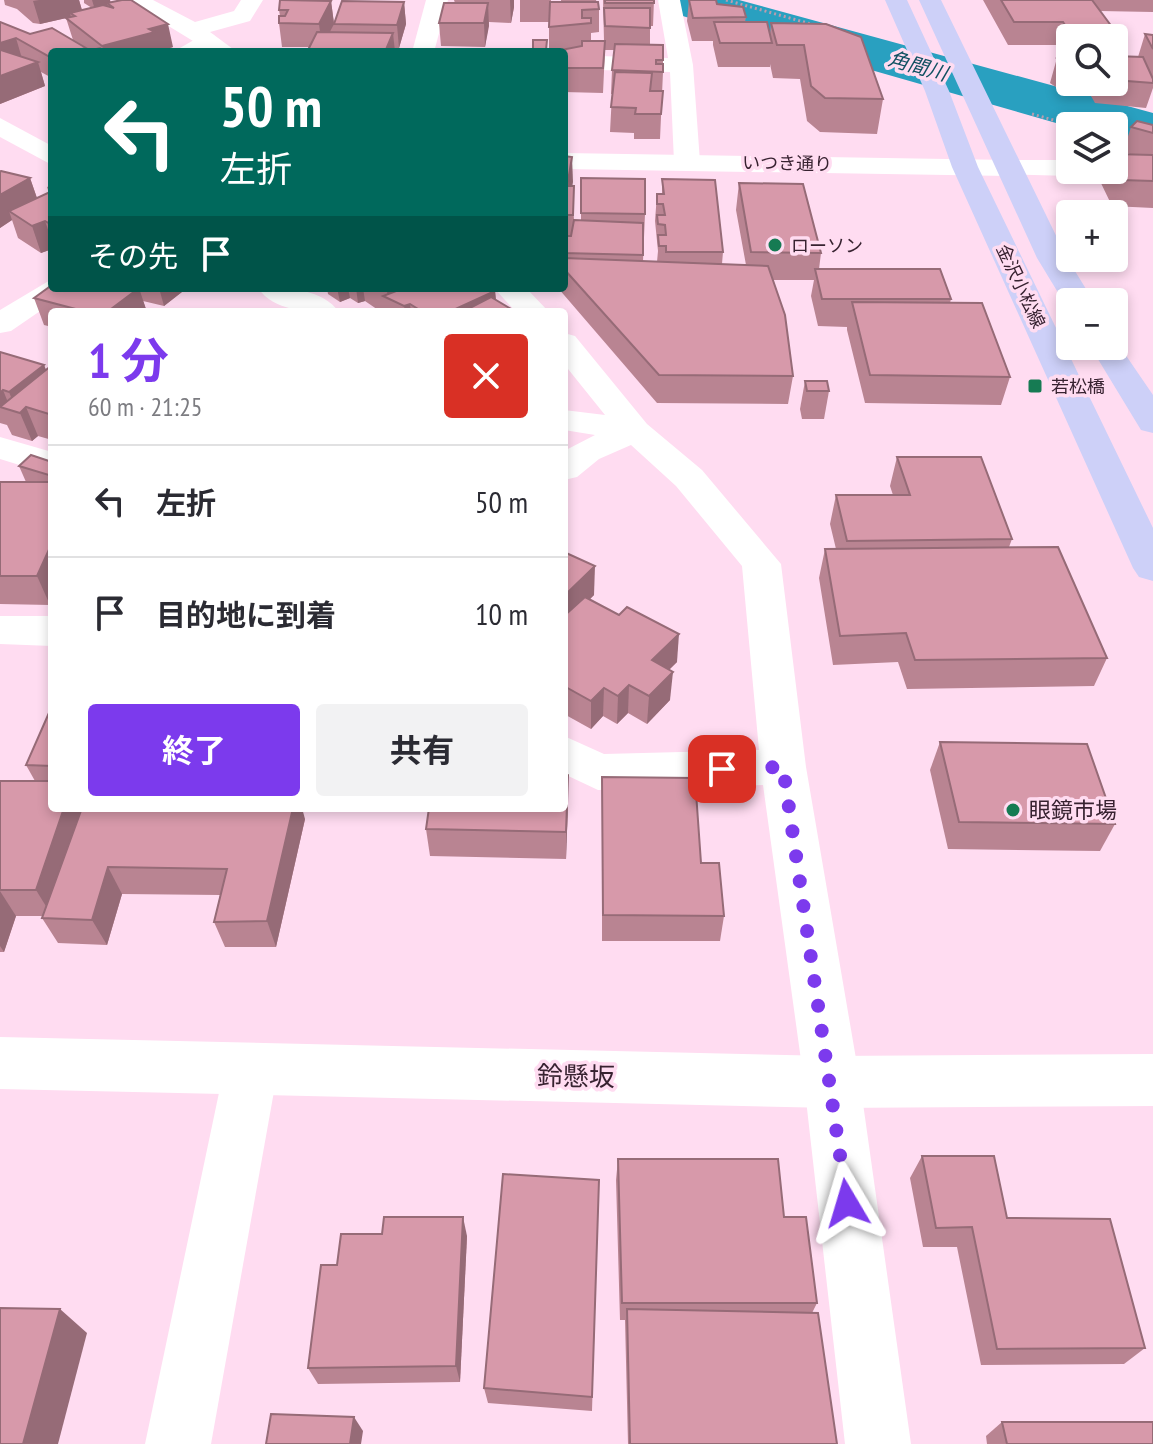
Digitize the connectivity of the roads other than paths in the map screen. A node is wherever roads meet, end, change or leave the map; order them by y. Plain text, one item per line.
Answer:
1 (137, 0) edge
2 (252, 0) edge
3 (437, 0) edge
4 (896, 0) edge
5 (930, 0) edge
6 (642, 4) edge
7 (671, 6) edge
8 (194, 41) edge
9 (214, 48) edge
10 (424, 48) edge
11 (568, 62) edge
12 (681, 65) junction
13 (0, 126) edge
14 (45, 144) edge
15 (0, 161) edge
16 (568, 161) edge
17 (687, 162) junction
18 (965, 167) junction
19 (1009, 168) junction
20 (1056, 168) edge
21 (1070, 288) edge
22 (48, 292) edge
23 (513, 292) edge
24 (281, 300) edge
25 (309, 308) edge
26 (529, 308) edge
27 (0, 324) edge
28 (568, 348) edge
29 (1115, 360) edge
30 (568, 421) edge
31 (1153, 423) edge
32 (635, 431) junction
33 (0, 448) edge
34 (48, 463) edge
35 (568, 466) edge
36 (1153, 568) edge
37 (0, 630) edge
38 (48, 631) edge
39 (568, 755) edge
40 (783, 767) junction
41 (0, 1063) edge
42 (251, 1069) junction
43 (1153, 1080) edge
44 (832, 1082) junction
45 (178, 1444) edge
46 (878, 1444) edge

1 - 8 street
2 - 8 street
3 - 10 street
4 - 18 main road, 金沢小松線
5 - 19 main road, 金沢小松線
6 - 7 street
7 - 12 street
8 - 9 street
11 - 12 street
12 - 17 street
13 - 14 street
14 - 15 street
16 - 17 street, いつき通り
17 - 18 street, いつき通り
18 - 19 street, いつき通り
18 - 36 main road, 金沢小松線
19 - 20 street, いつき通り
19 - 21 main road, 金沢小松線
22 - 27 street
23 - 26 street
24 - 25 street
28 - 32 street
29 - 31 main road
30 - 32 street
32 - 35 street
32 - 40 street
33 - 34 street
37 - 38 street
39 - 40 street
40 - 44 street
41 - 42 street, 鈴懸坂
42 - 44 street, 鈴懸坂
42 - 45 street
43 - 44 street, 鈴懸坂
44 - 46 street

